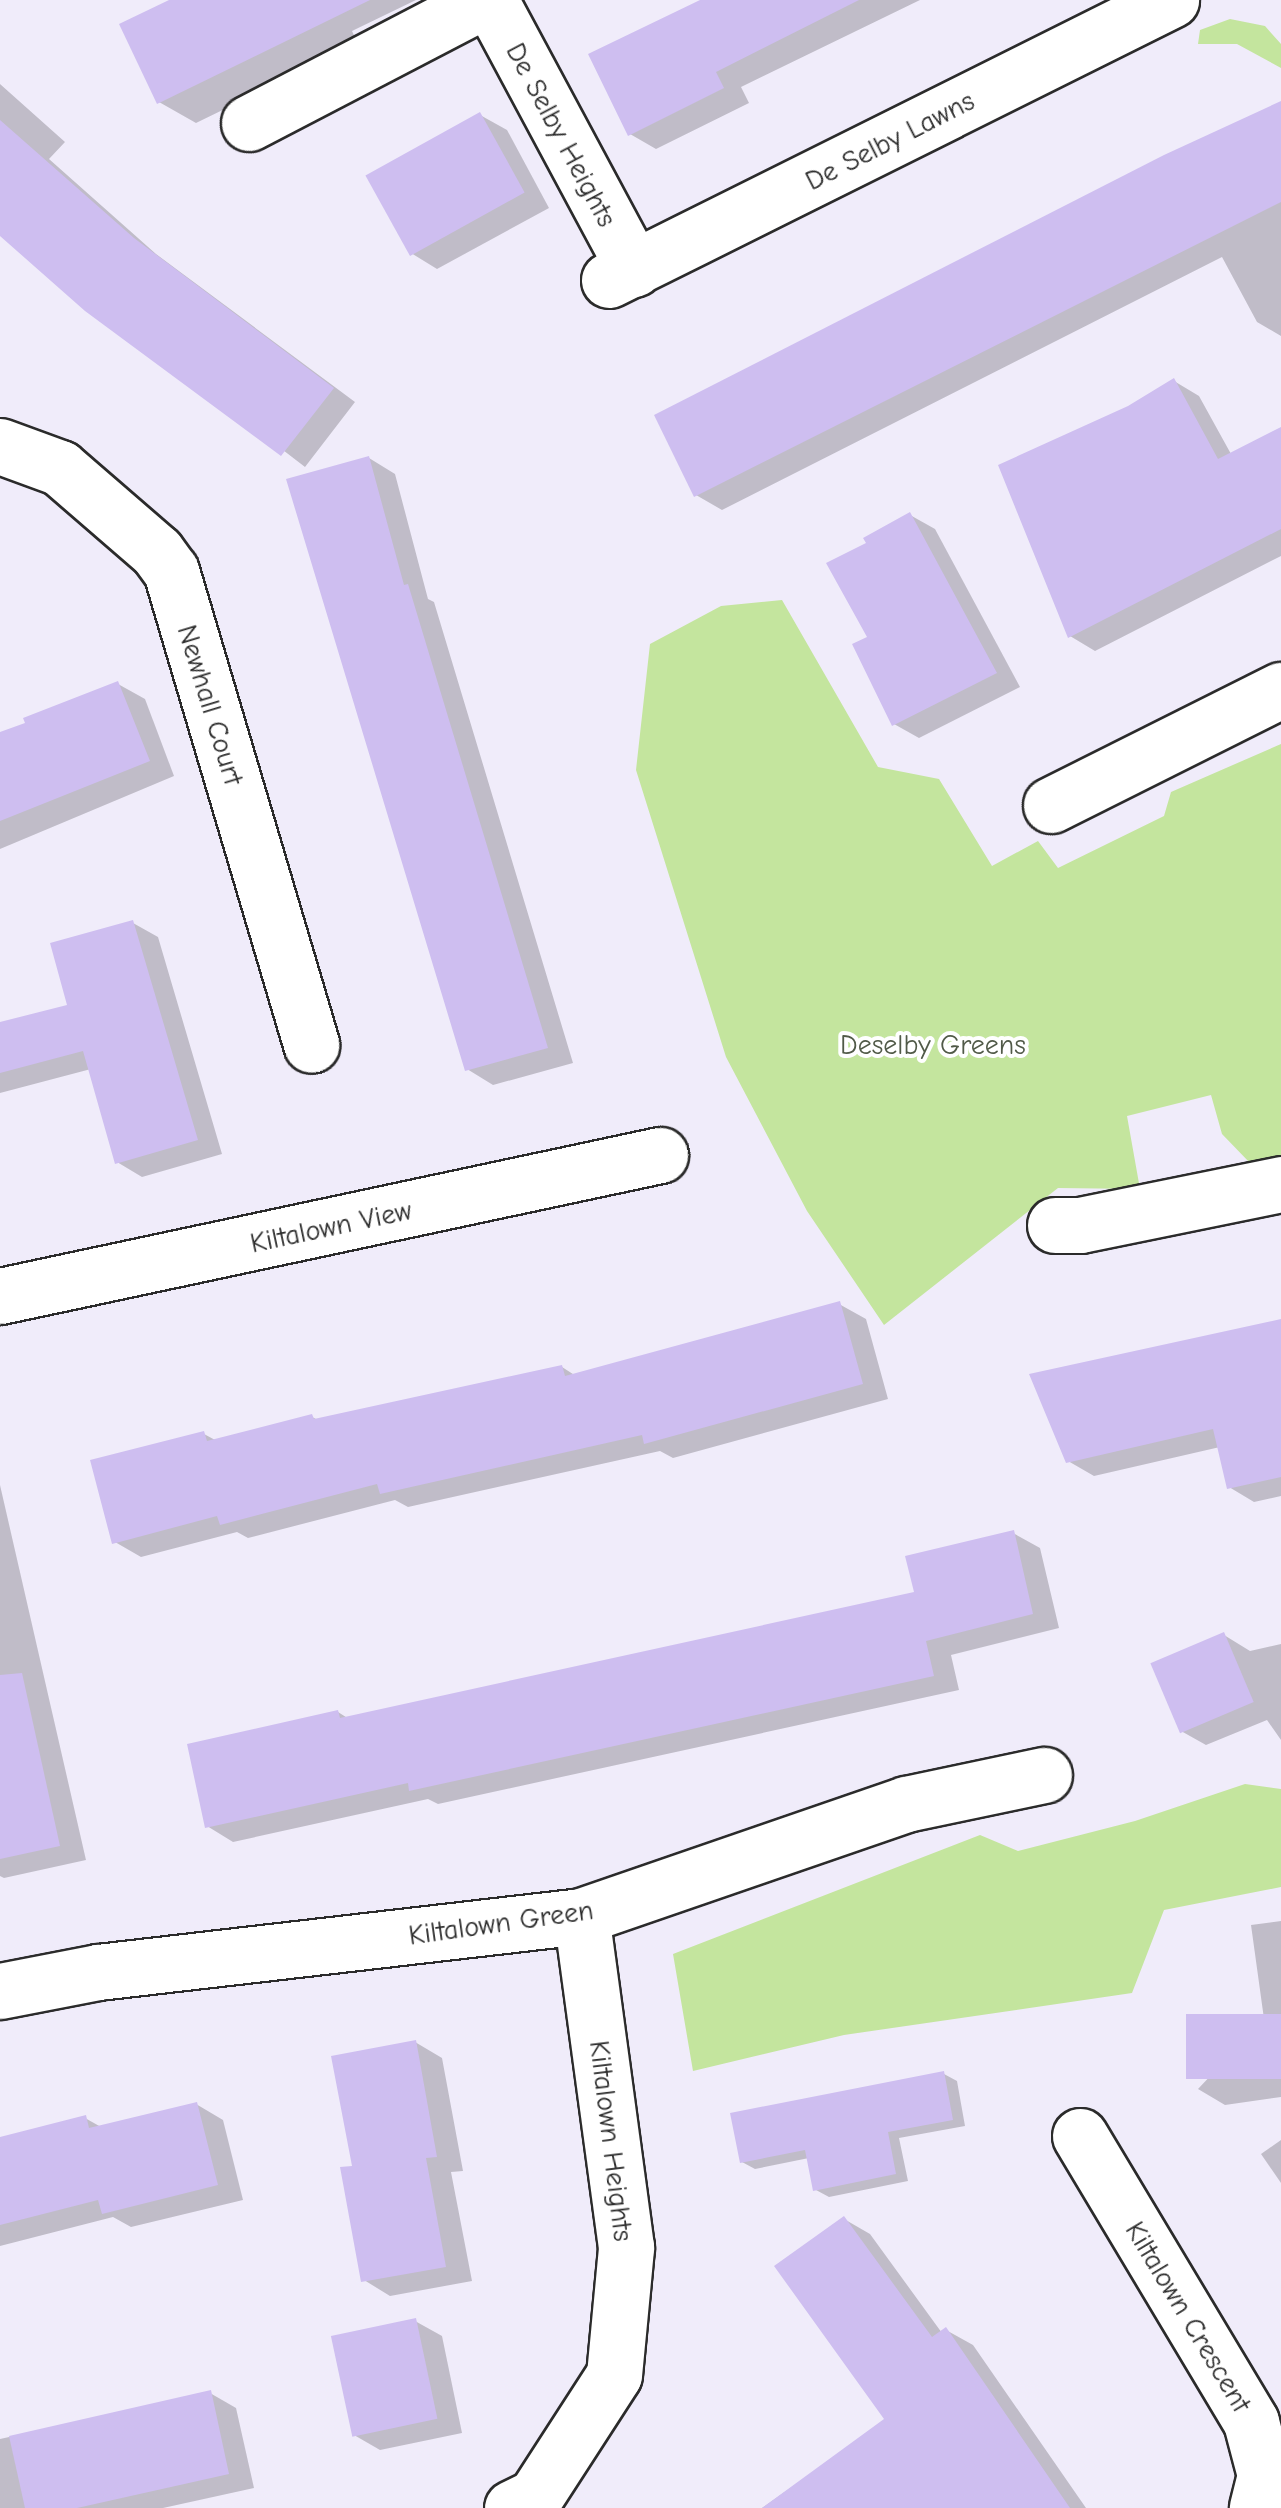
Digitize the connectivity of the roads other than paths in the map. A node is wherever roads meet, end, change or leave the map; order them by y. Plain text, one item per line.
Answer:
1 (487, 0) edge
2 (1171, 0) edge
3 (249, 123) dead end
4 (621, 274) joint
5 (0, 446) edge
6 (1281, 690) edge
7 (1051, 806) dead end
8 (311, 1045) dead end
9 (660, 1155) dead end
10 (1281, 1184) edge
11 (1055, 1225) dead end
12 (0, 1296) edge
13 (1044, 1775) dead end
14 (582, 1916) junction
15 (0, 1990) edge
16 (1080, 2136) dead end
17 (512, 2508) edge
18 (1258, 2508) edge

1 - 3 street, De Selby Heights
1 - 4 street, De Selby Heights
2 - 4 street, De Selby Lawns
5 - 8 street, Newhall Court
6 - 7 street
9 - 12 street, Kiltalown View
10 - 11 street
13 - 14 street, Kiltalown Green
14 - 15 street, Kiltalown Green
14 - 17 street, Kiltalown Heights
16 - 18 street, Kiltalown Crescent

